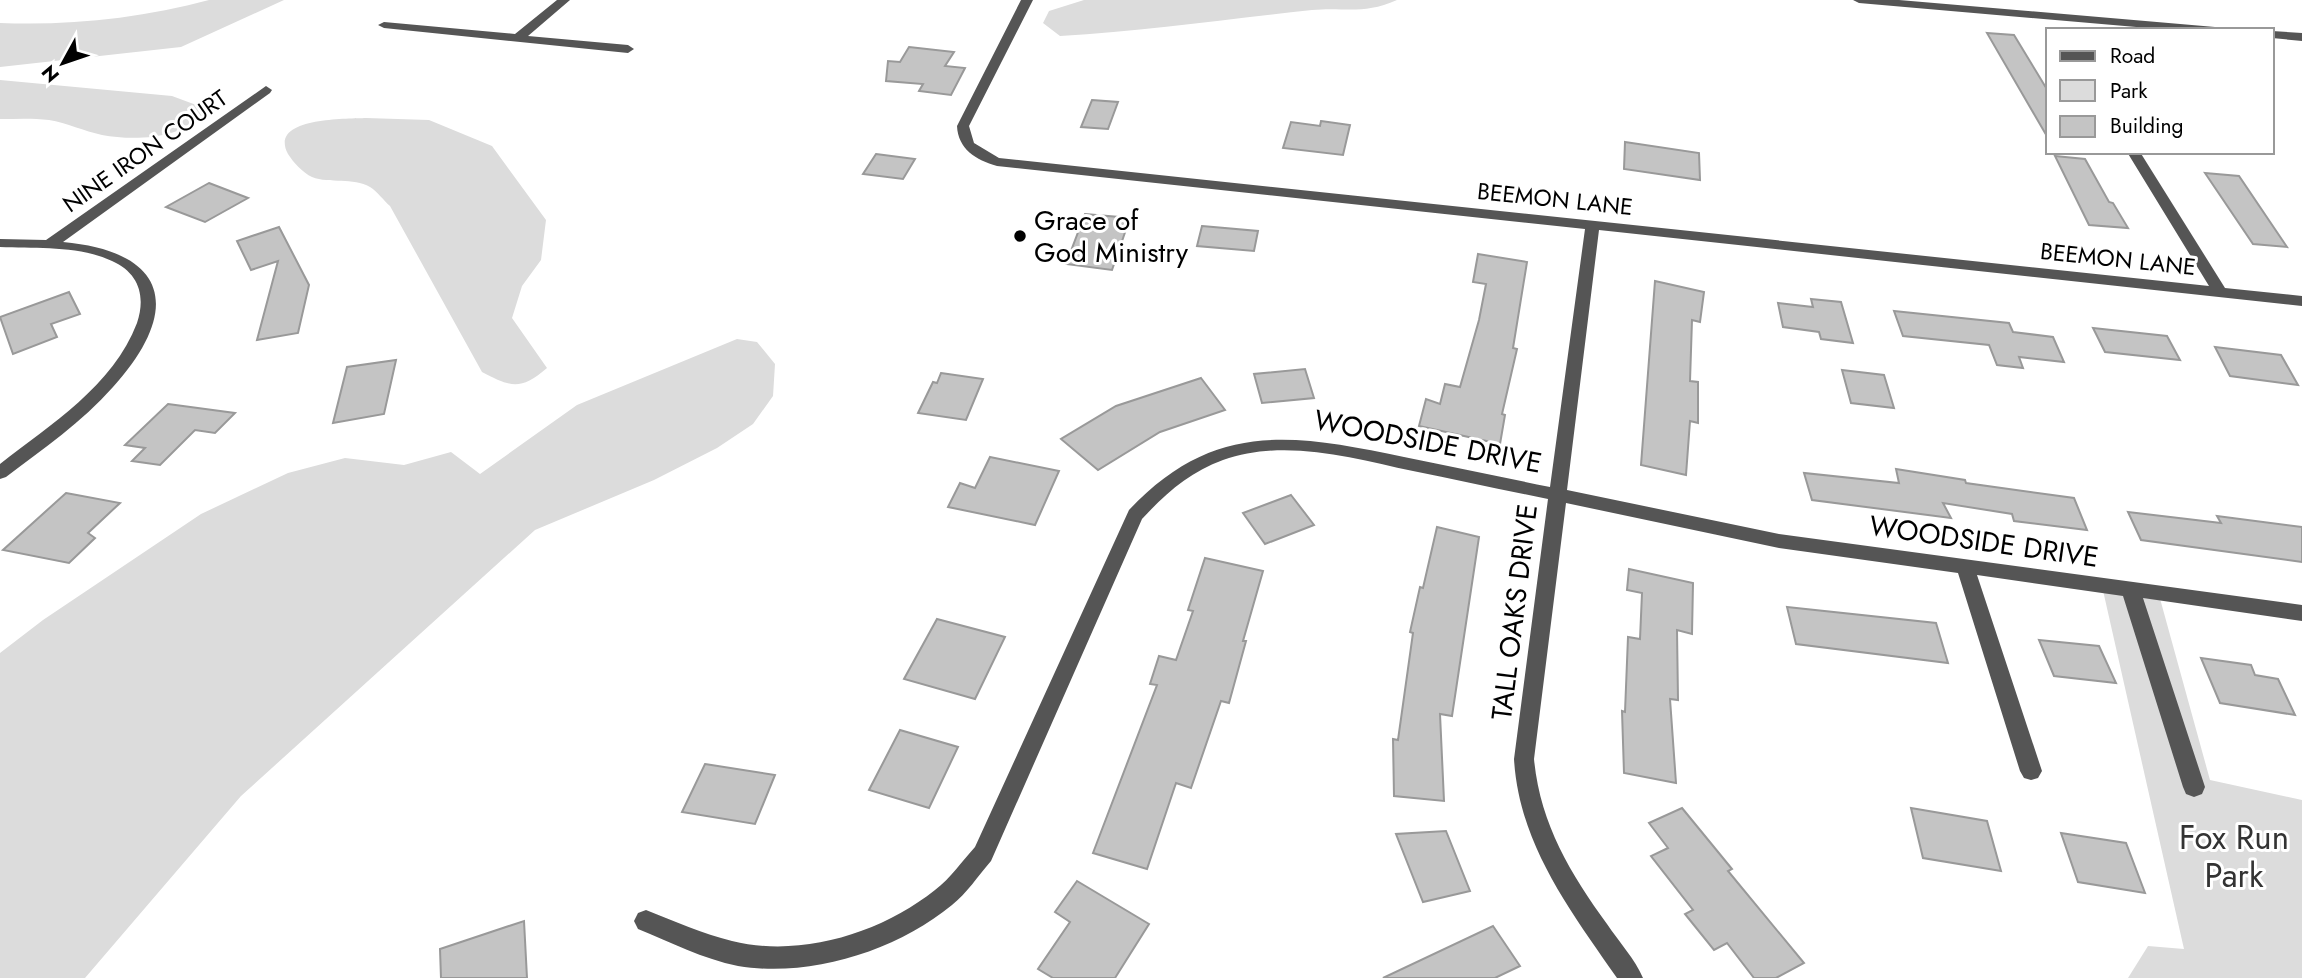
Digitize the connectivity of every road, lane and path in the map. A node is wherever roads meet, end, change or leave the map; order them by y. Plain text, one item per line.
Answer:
1 (564, 0) edge
2 (1027, 0) edge
3 (1859, 0) edge
4 (2047, 16) junction
5 (384, 25) dead end
6 (2054, 28) edge
7 (2191, 28) edge
8 (2274, 34) edge
9 (2302, 37) edge
10 (518, 38) junction
11 (628, 49) dead end
12 (266, 90) dead end
13 (2134, 154) edge
14 (1592, 226) junction
15 (0, 243) edge
16 (49, 245) junction
17 (2221, 293) junction
18 (2302, 301) edge
19 (0, 473) edge
20 (1557, 496) junction
21 (1965, 566) junction
22 (2131, 591) junction
23 (2302, 613) edge
24 (2031, 771) dead end
25 (2194, 787) dead end
26 (646, 922) dead end
27 (1631, 978) edge

1 - 10 street
2 - 14 street, BEEMON LANE
3 - 4 street
4 - 6 street
4 - 7 street
5 - 10 street
8 - 9 street
10 - 11 street
12 - 16 street, NINE IRON COURT
13 - 17 street
14 - 17 street, BEEMON LANE
14 - 20 street, TALL OAKS DRIVE
15 - 16 street
16 - 19 street
17 - 18 street, BEEMON LANE
20 - 21 street, WOODSIDE DRIVE
20 - 26 street, WOODSIDE DRIVE
20 - 27 street, TALL OAKS DRIVE
21 - 22 street, WOODSIDE DRIVE
21 - 24 street
22 - 23 street, WOODSIDE DRIVE
22 - 25 street

